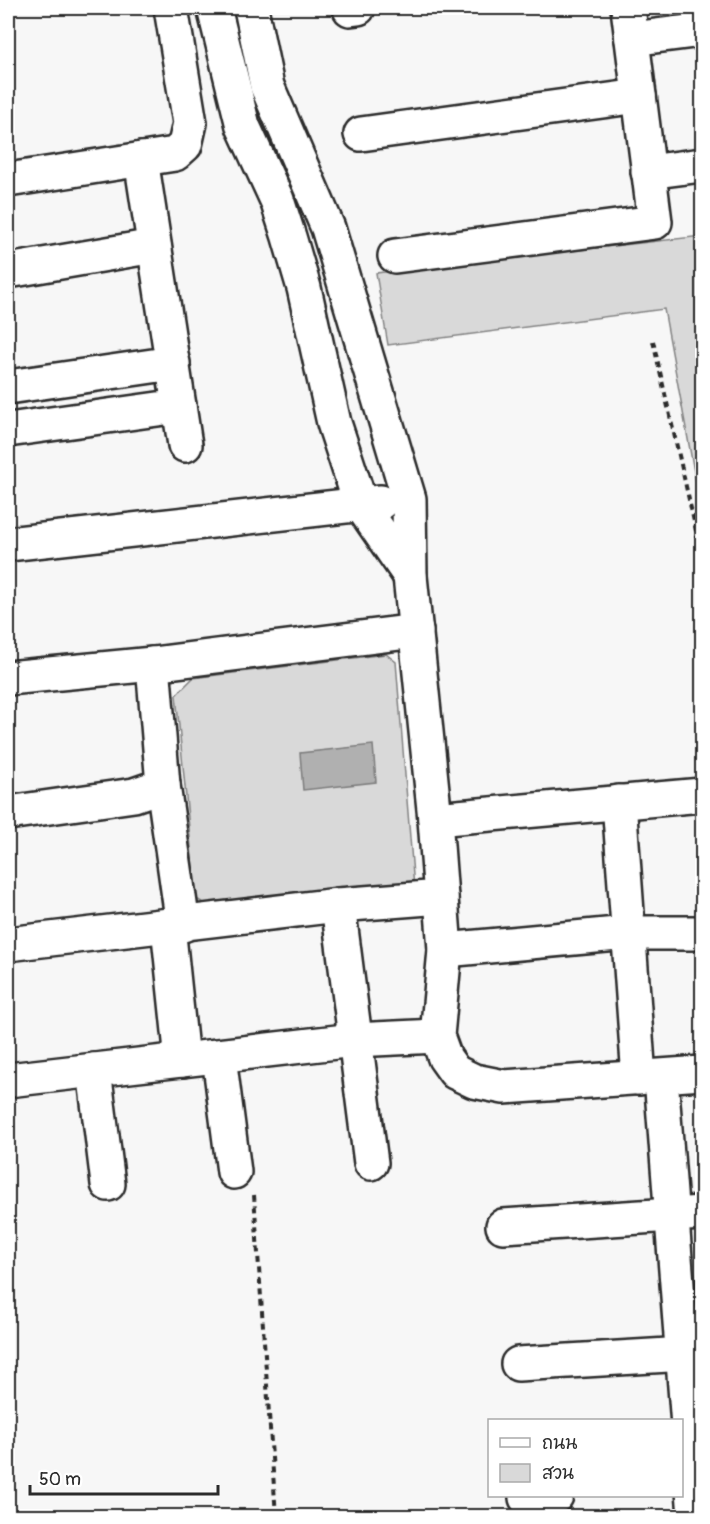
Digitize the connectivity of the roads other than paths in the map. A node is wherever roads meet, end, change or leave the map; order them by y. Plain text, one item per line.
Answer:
1 (171, 8) edge
2 (214, 8) edge
3 (251, 8) edge
4 (630, 23) edge
5 (702, 30) edge
6 (639, 96) junction
7 (279, 115) junction
8 (243, 126) junction
9 (361, 134) dead end
10 (141, 159) junction
11 (702, 165) edge
12 (648, 172) junction
13 (8, 180) edge
14 (328, 228) junction
15 (289, 237) junction
16 (154, 246) junction
17 (395, 256) dead end
18 (8, 271) edge
19 (172, 363) junction
20 (8, 387) edge
21 (179, 406) junction
22 (8, 430) edge
23 (185, 445) dead end
24 (409, 499) junction
25 (362, 505) junction
26 (8, 544) edge
27 (410, 576) junction
28 (416, 631) junction
29 (153, 664) junction
30 (8, 678) edge
31 (163, 785) junction
32 (702, 795) edge
33 (619, 802) junction
34 (8, 813) edge
35 (435, 819) junction
36 (441, 897) junction
37 (338, 905) junction
38 (176, 926) junction
39 (628, 933) junction
40 (693, 933) dead end
41 (8, 939) edge
42 (445, 950) junction
43 (437, 1036) junction
44 (354, 1040) junction
45 (219, 1057) junction
46 (182, 1060) junction
47 (94, 1070) junction
48 (702, 1072) edge
49 (650, 1078) junction
50 (8, 1079) edge
51 (371, 1163) dead end
52 (108, 1184) dead end
53 (244, 1184) road end
54 (687, 1214) edge
55 (503, 1226) dead end
56 (693, 1354) edge
57 (518, 1364) dead end
58 (692, 1484) edge
59 (695, 1516) edge

1 - 10 street
2 - 8 street
3 - 7 street
4 - 5 street
4 - 6 street
6 - 9 street
6 - 12 street
7 - 8 street
7 - 14 street
8 - 15 street
10 - 13 street
10 - 16 street
11 - 12 street
12 - 17 street
14 - 15 street
14 - 24 street
15 - 25 street
16 - 18 street
16 - 19 street
19 - 20 street
19 - 21 street
21 - 22 street
21 - 23 street
24 - 25 street
24 - 27 street
25 - 26 street
25 - 27 street
27 - 28 street
28 - 29 street
28 - 35 street
29 - 30 street
29 - 31 street
31 - 34 street
31 - 38 street
32 - 33 street
33 - 35 street
33 - 39 street
35 - 36 street
36 - 37 street
36 - 42 street
37 - 38 street
37 - 44 street
38 - 41 street
38 - 46 street
39 - 40 street
39 - 42 street
39 - 49 street
42 - 43 street
43 - 44 street
43 - 49 street
44 - 45 street
44 - 51 street
45 - 46 street
45 - 53 street
46 - 47 street
47 - 50 street
47 - 52 street
48 - 49 street
49 - 54 street
54 - 55 street
54 - 56 street
56 - 57 street
56 - 58 street
58 - 59 street

